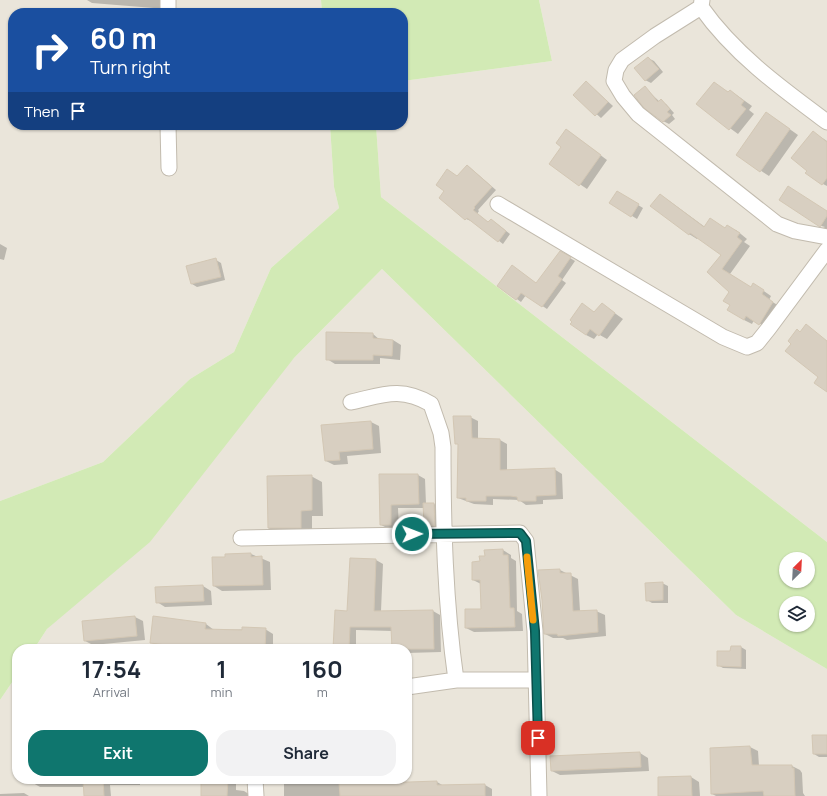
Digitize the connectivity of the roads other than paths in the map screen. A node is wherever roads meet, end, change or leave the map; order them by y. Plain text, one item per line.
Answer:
1 (702, 3) edge
2 (827, 122) edge
3 (168, 130) edge
4 (169, 168) dead end
5 (498, 204) dead end
6 (827, 238) edge
7 (827, 250) edge
8 (351, 402) dead end
9 (443, 533) junction
10 (241, 538) dead end
11 (456, 680) junction
12 (536, 680) junction
13 (412, 686) edge
14 (255, 784) edge
15 (256, 796) edge
16 (539, 796) edge

1 - 2 street
1 - 6 street
3 - 4 street
5 - 7 street
8 - 9 street
9 - 10 street
9 - 11 street
9 - 12 street
11 - 12 street
11 - 13 street
12 - 16 street
14 - 15 street

